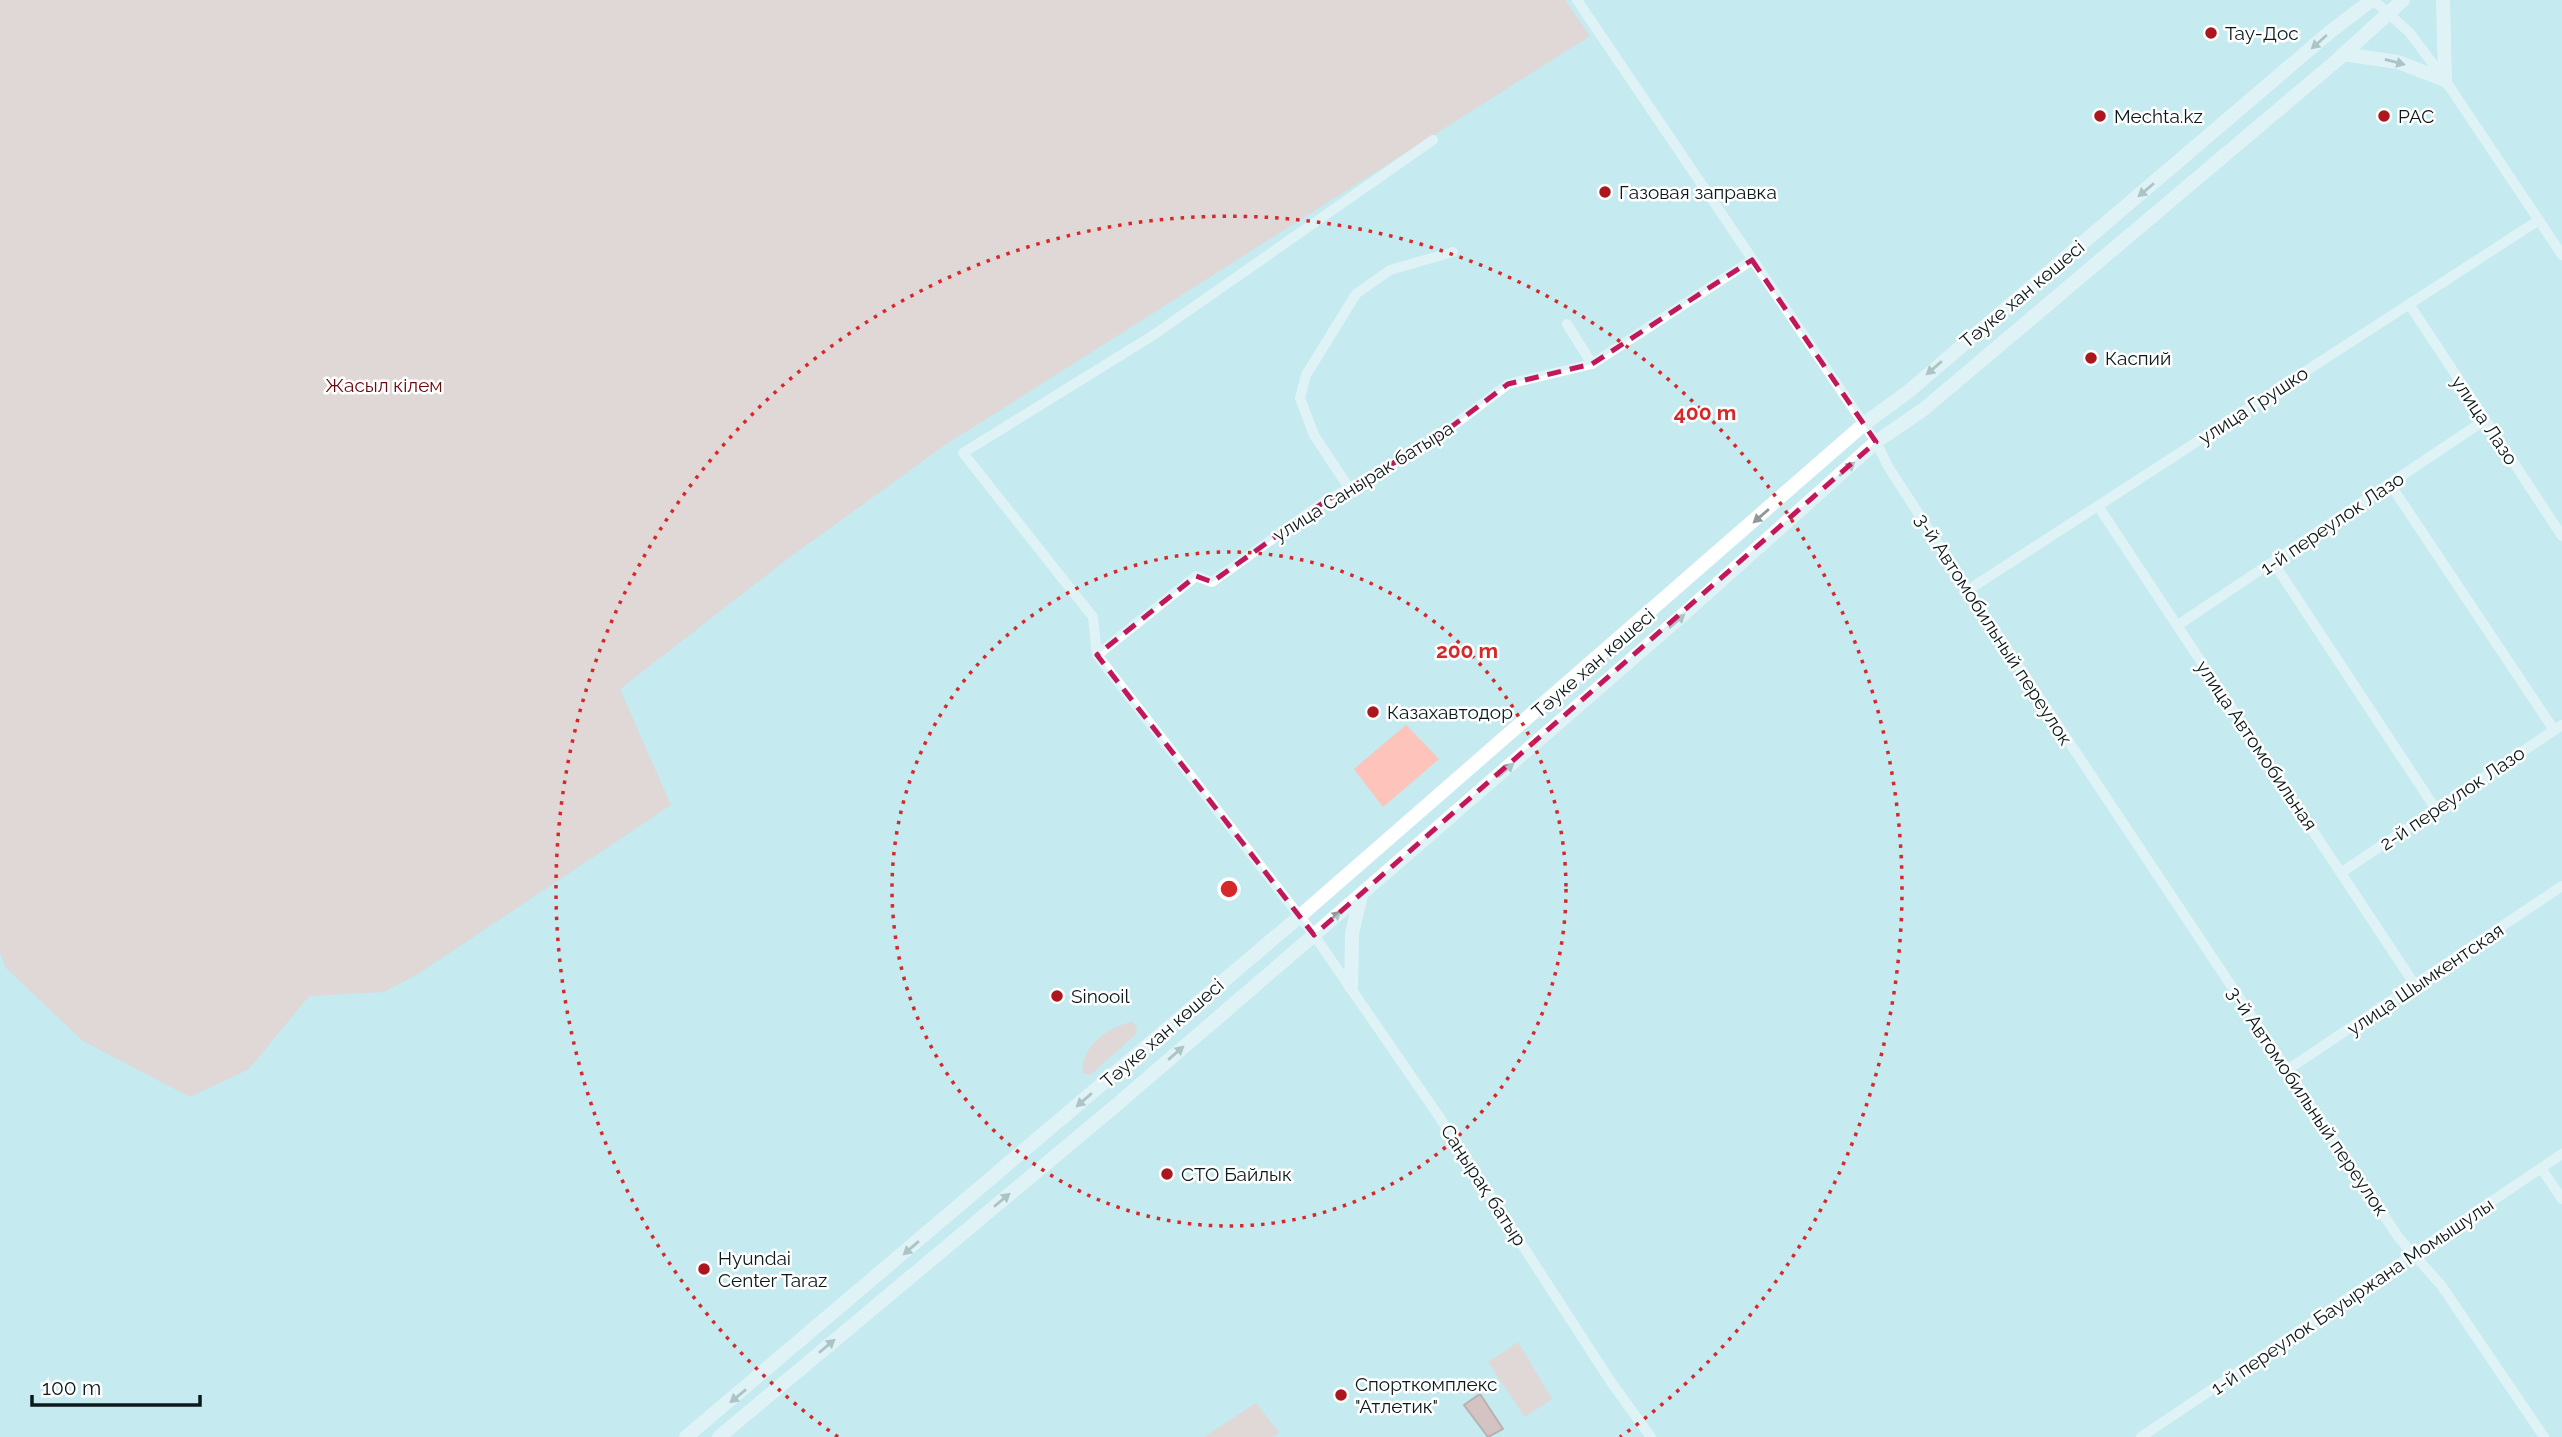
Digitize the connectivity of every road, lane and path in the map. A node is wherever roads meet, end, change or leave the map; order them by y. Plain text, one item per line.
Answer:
1 (1577, 0) edge
2 (2373, 0) edge
3 (2403, 0) edge
4 (2443, 0) edge
5 (2390, 12) junction
6 (2343, 54) junction
7 (2445, 80) junction
8 (1433, 140) dead end
9 (2539, 220) junction
10 (1453, 252) dead end
11 (2562, 255) edge
12 (1752, 260) junction
13 (2409, 304) junction
14 (1567, 324) dead end
15 (1592, 363) junction
16 (2486, 420) junction
17 (1864, 425) junction
18 (1876, 442) junction
19 (2390, 484) junction
20 (1349, 488) junction
21 (2098, 506) junction
22 (2562, 536) edge
23 (2273, 562) junction
24 (1968, 590) junction
25 (2178, 625) junction
26 (1097, 655) junction
27 (2558, 727) edge
28 (2435, 808) junction
29 (2342, 872) junction
30 (2562, 886) edge
31 (1361, 895) junction
32 (1300, 916) junction
33 (1314, 935) junction
34 (2415, 985) junction
35 (1350, 987) junction
36 (2287, 1070) junction
37 (2562, 1154) edge
38 (2542, 1168) junction
39 (2562, 1199) edge
40 (2416, 1254) junction
41 (686, 1437) edge
42 (719, 1437) edge
43 (1651, 1437) edge
44 (2141, 1437) edge
45 (2544, 1437) edge

1 - 12 street, 3-й Автомобильный переулок
2 - 5 street
2 -> 17 main road, Тәуке хан көшесі
3 - 5 main road, Тәуке хан көшесі
4 - 7 main road
5 - 6 main road, Тәуке хан көшесі
5 - 7 street
6 -> 7 main road
6 - 18 main road, Тәуке хан көшесі
7 - 9 street
8 - 26 street
9 - 11 street
9 - 13 street, улица Грушко
10 - 20 street
12 - 15 street, улица Санырак батыра
12 - 17 street, 3-й Автомобильный переулок
13 - 16 street, улица Лазо
13 - 21 street, улица Грушко
14 - 15 street
15 - 20 street, улица Санырак батыра
16 - 19 street, 1-й переулок Лазо
16 - 22 street, улица Лазо
17 - 18 street, 3-й Автомобильный переулок
17 -> 32 main road, Тәуке хан көшесі
18 - 24 street, 3-й Автомобильный переулок
31 -> 18 main road, Тәуке хан көшесі
19 - 23 street, 1-й переулок Лазо
19 - 27 street
20 - 26 street, улица Санырак батыра
21 - 24 street, улица Грушко
21 - 25 street, улица Автомобильная
23 - 25 street, 1-й переулок Лазо
23 - 28 street
24 - 36 street, 3-й Автомобильный переулок
25 - 29 street, улица Автомобильная
26 - 32 street, Саңырақ батыр
27 - 28 street, 2-й переулок Лазо
28 - 29 street, 2-й переулок Лазо
29 - 34 street, улица Автомобильная
30 - 34 street, улица Шымкентская
33 -> 31 main road, Тәуке хан көшесі
31 - 35 main road
32 - 33 street, Саңырақ батыр
32 -> 41 main road, Тәуке хан көшесі
33 - 35 street, Саңырақ батыр
42 -> 33 main road, Тәуке хан көшесі
34 - 36 street, улица Шымкентская
35 - 43 street, Саңырақ батыр
36 - 40 street, 3-й Автомобильный переулок
37 - 38 street, 1-й переулок Бауыржана Момышулы
38 - 39 street
38 - 40 street, 1-й переулок Бауыржана Момышулы
40 - 44 street, 1-й переулок Бауыржана Момышулы
40 - 45 street, 3-й Автомобильный переулок

